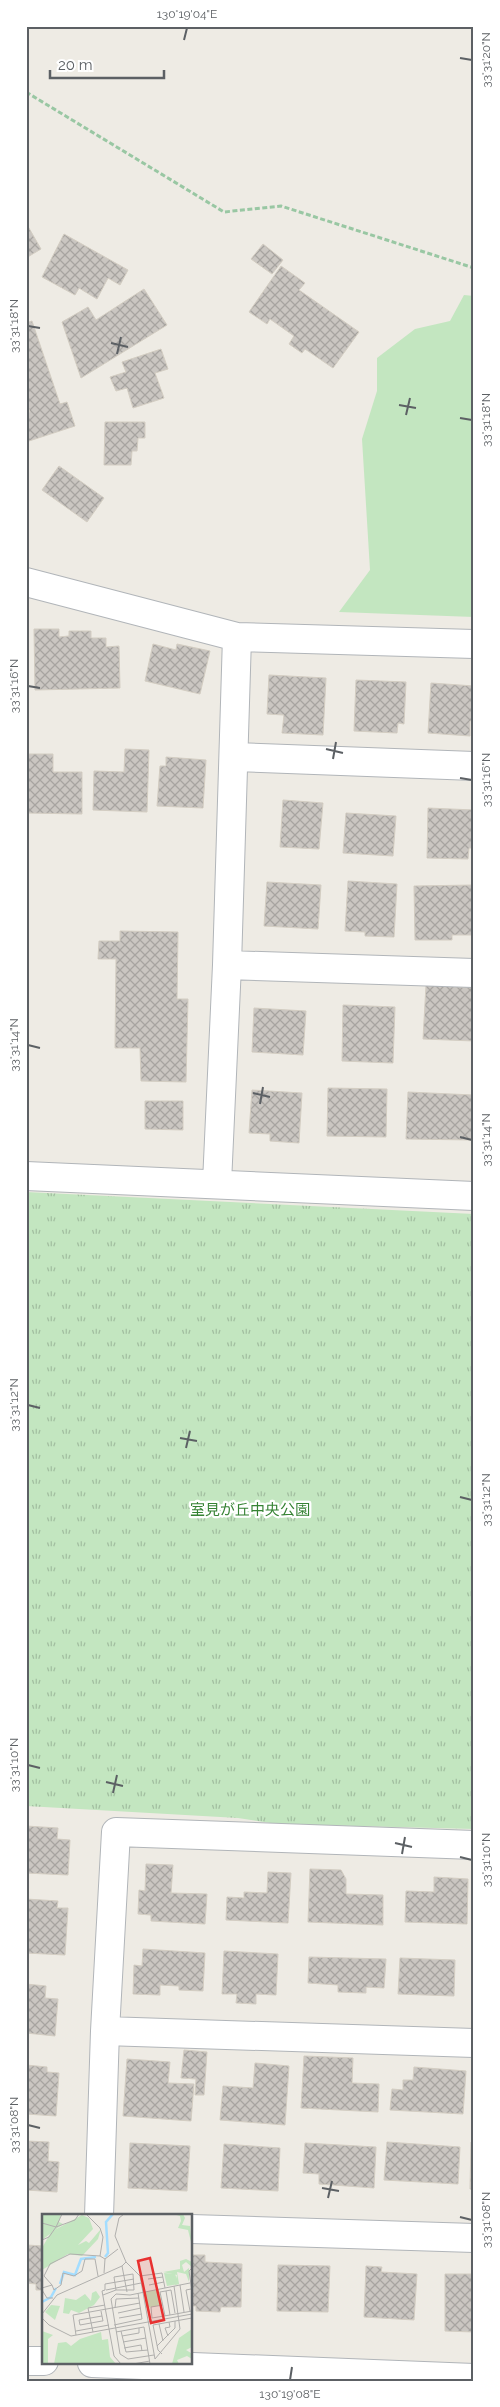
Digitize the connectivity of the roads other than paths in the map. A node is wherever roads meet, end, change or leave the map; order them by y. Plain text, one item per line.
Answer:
1 (26, 582) edge
2 (237, 638) junction
3 (474, 644) edge
4 (235, 757) junction
5 (474, 766) edge
6 (228, 965) junction
7 (474, 973) edge
8 (26, 1176) edge
9 (218, 1183) junction
10 (474, 1196) edge
11 (474, 1845) edge
12 (105, 2031) junction
13 (474, 2043) edge
14 (99, 2214) edge
15 (192, 2229) edge
16 (474, 2238) edge
17 (26, 2361) edge
18 (42, 2361) edge
19 (117, 2364) edge
20 (474, 2378) edge

1 - 2 street
2 - 3 street
2 - 4 street
4 - 5 street
4 - 6 street
6 - 7 street
6 - 9 street
8 - 9 street
9 - 10 street
11 - 12 street
12 - 13 street
12 - 14 street
15 - 16 street
17 - 18 street
19 - 20 street

